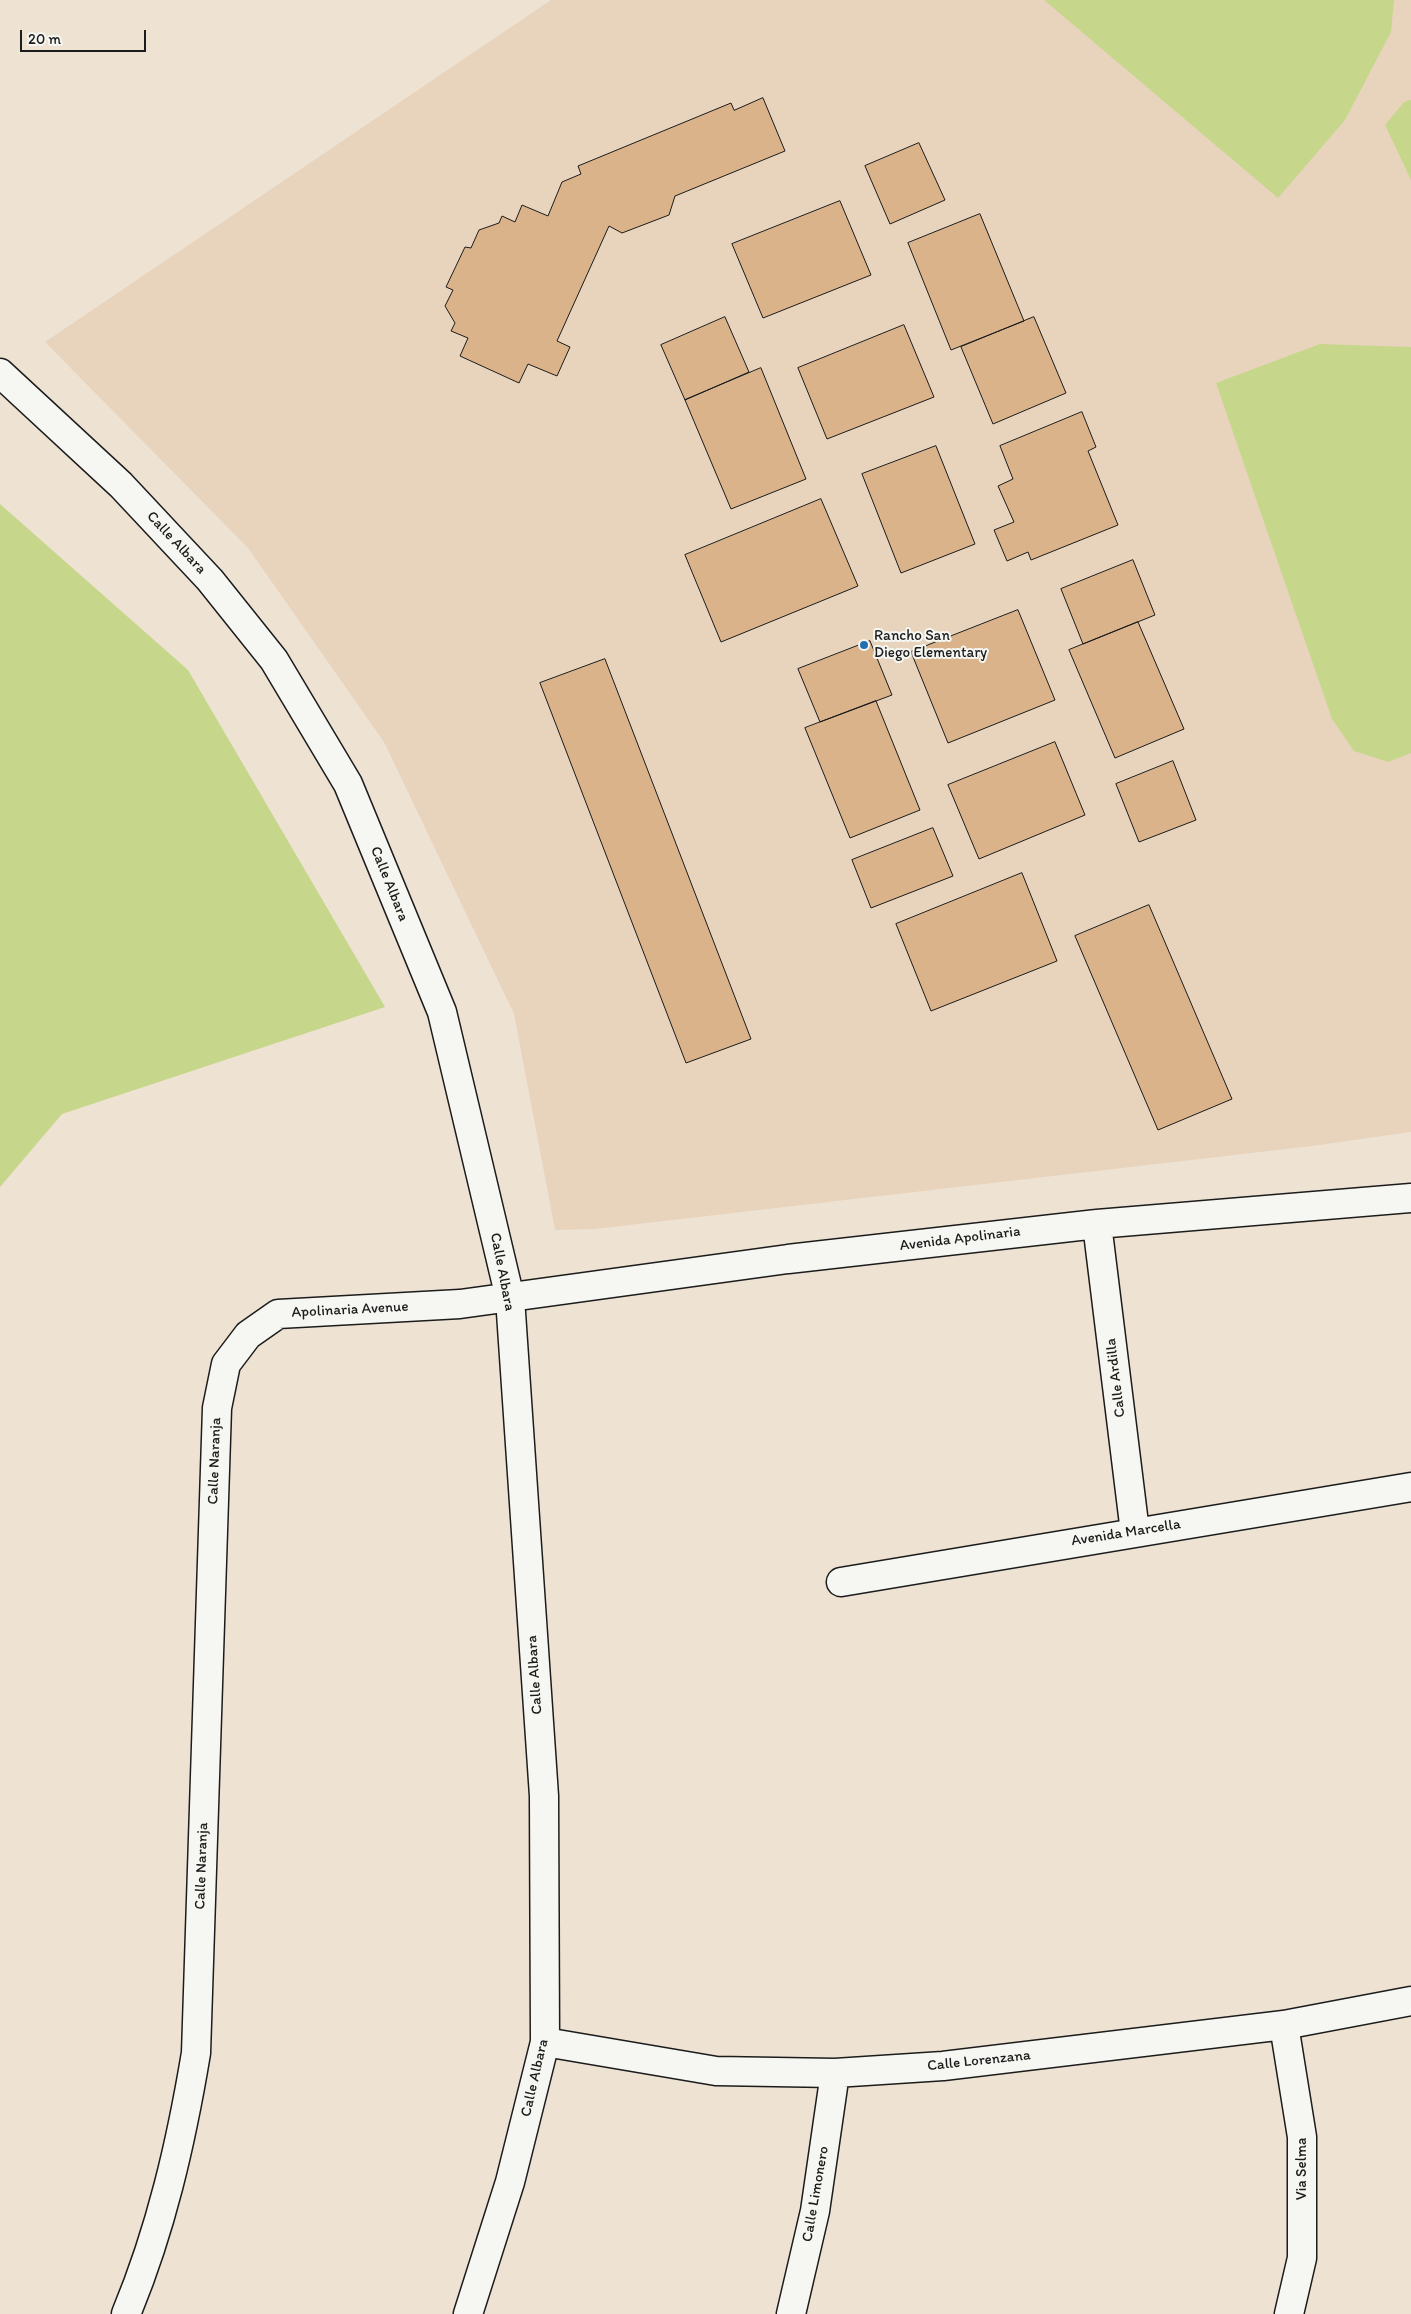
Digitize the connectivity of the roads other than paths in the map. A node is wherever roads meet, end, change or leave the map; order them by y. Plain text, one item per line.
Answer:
1 (0, 373) edge
2 (1411, 1198) edge
3 (1097, 1224) junction
4 (510, 1298) junction
5 (216, 1408) joint
6 (1411, 1487) edge
7 (1135, 1532) junction
8 (841, 1582) dead end
9 (1411, 2000) edge
10 (1284, 2025) junction
11 (545, 2042) junction
12 (835, 2073) junction
13 (126, 2314) edge
14 (468, 2314) edge
15 (791, 2314) edge
16 (1290, 2314) edge

1 - 4 street, Calle Albara
2 - 3 street, Avenida Apolinaria
3 - 4 street, Avenida Apolinaria
3 - 7 street, Calle Ardilla
4 - 5 street, Apolinaria Avenue
4 - 11 street, Calle Albara
5 - 13 street, Calle Naranja
6 - 7 street, Avenida Marcella
7 - 8 street, Avenida Marcella
9 - 10 street, Calle Lorenzana
10 - 12 street, Calle Lorenzana
10 - 16 street, Via Selma
11 - 12 street, Calle Lorenzana
11 - 14 street, Calle Albara
12 - 15 street, Calle Limonero

